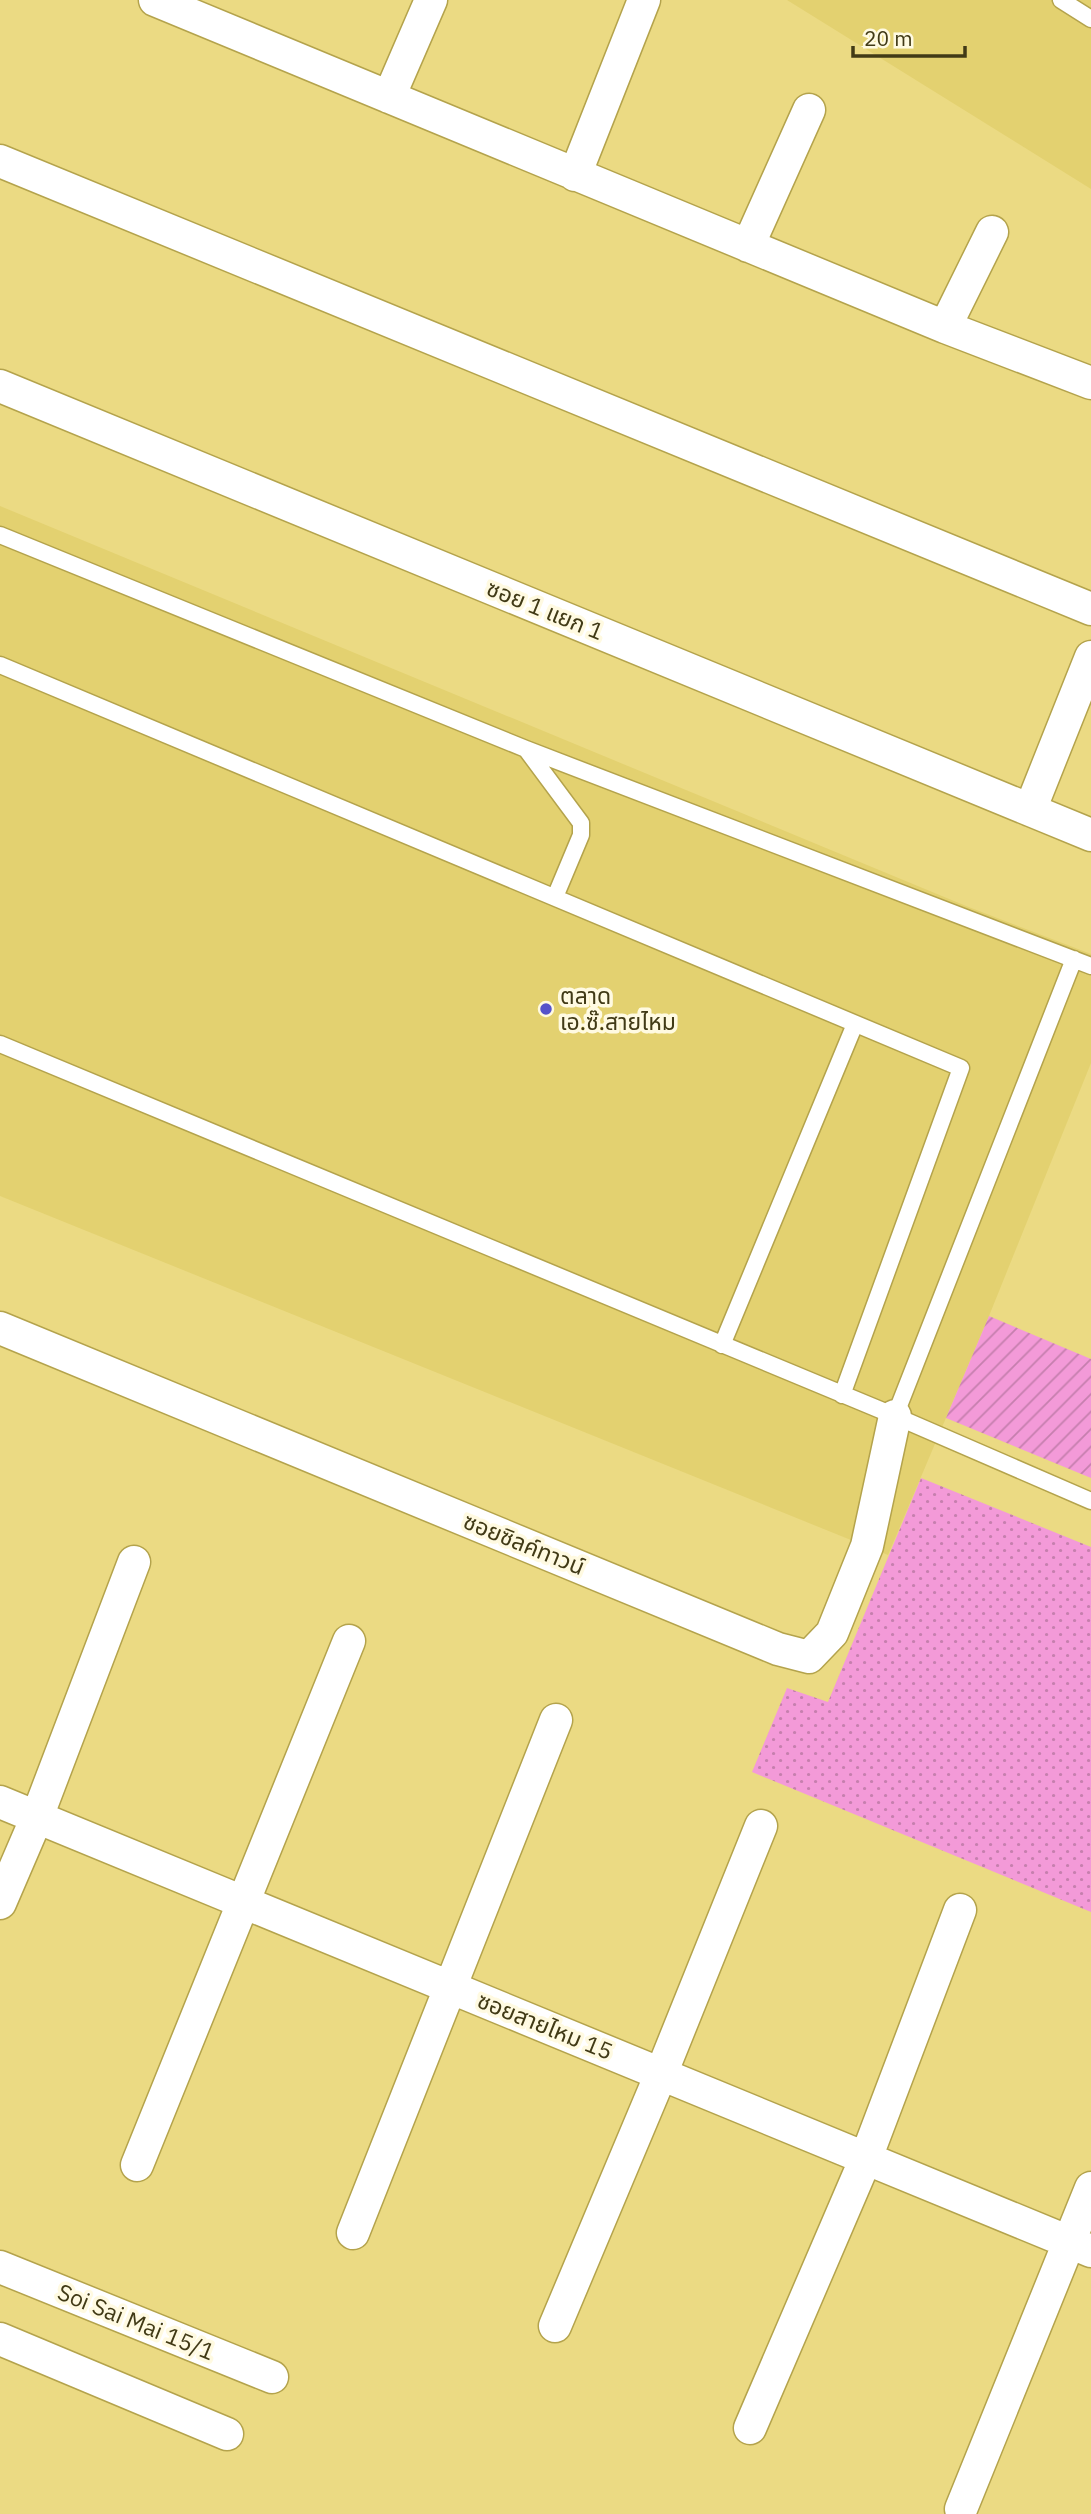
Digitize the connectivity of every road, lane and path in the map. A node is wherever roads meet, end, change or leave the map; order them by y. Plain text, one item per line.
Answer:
1 (155, 0) edge
2 (431, 0) edge
3 (644, 0) edge
4 (1061, 0) edge
5 (207, 10) edge
6 (1091, 19) edge
7 (389, 97) junction
8 (810, 110) dead end
9 (0, 161) edge
10 (575, 175) junction
11 (992, 232) dead end
12 (748, 246) junction
13 (944, 327) junction
14 (1091, 383) edge
15 (0, 386) edge
16 (0, 534) edge
17 (1091, 609) edge
18 (1091, 657) edge
19 (0, 666) edge
20 (526, 749) junction
21 (1030, 810) junction
22 (1091, 835) edge
23 (555, 897) junction
24 (1073, 959) junction
25 (1091, 966) edge
26 (855, 1024) junction
27 (0, 1044) edge
28 (0, 1328) edge
29 (722, 1345) junction
30 (842, 1395) junction
31 (895, 1416) junction
32 (1091, 1501) edge
33 (134, 1562) dead end
34 (349, 1641) dead end
35 (556, 1720) dead end
36 (0, 1802) edge
37 (37, 1817) junction
38 (761, 1826) dead end
39 (0, 1903) edge
40 (244, 1903) junction
41 (960, 1910) dead end
42 (452, 1988) junction
43 (661, 2074) junction
44 (866, 2158) junction
45 (136, 2165) dead end
46 (1091, 2188) edge
47 (354, 2233) dead end
48 (1081, 2246) edge
49 (0, 2267) edge
50 (555, 2326) dead end
51 (0, 2339) edge
52 (272, 2377) dead end
53 (750, 2428) dead end
54 (227, 2434) dead end
55 (961, 2509) dead end

1 - 5 street
2 - 7 street
3 - 10 street
4 - 6 lane
5 - 7 street
7 - 10 street
8 - 12 street
9 - 17 street
10 - 12 street
11 - 13 street
12 - 13 street
13 - 14 street
15 - 21 street, ซอย 1 แยก 1
16 - 20 lane
18 - 21 street
19 - 23 lane
20 - 23 lane
20 - 24 lane
21 - 22 street, ซอย 1 แยก 1
23 - 26 lane
24 - 25 lane
24 - 31 lane
26 - 29 lane
26 - 30 lane
27 - 29 lane
28 - 31 street, ซอยซิลค์ทาวน์
29 - 30 lane
30 - 31 lane
31 - 32 lane
33 - 37 street
34 - 40 street
35 - 42 street
36 - 37 street, ซอยสายไหม 15
37 - 39 street
37 - 40 street, ซอยสายไหม 15
38 - 43 street
40 - 42 street, ซอยสายไหม 15
40 - 45 street
41 - 44 street
42 - 43 street, ซอยสายไหม 15
42 - 47 street
43 - 44 street, ซอยสายไหม 15
43 - 50 street
44 - 48 street, ซอยสายไหม 15
44 - 53 street
46 - 48 street
48 - 55 street
49 - 52 street, Soi Sai Mai 15/1
51 - 54 street

